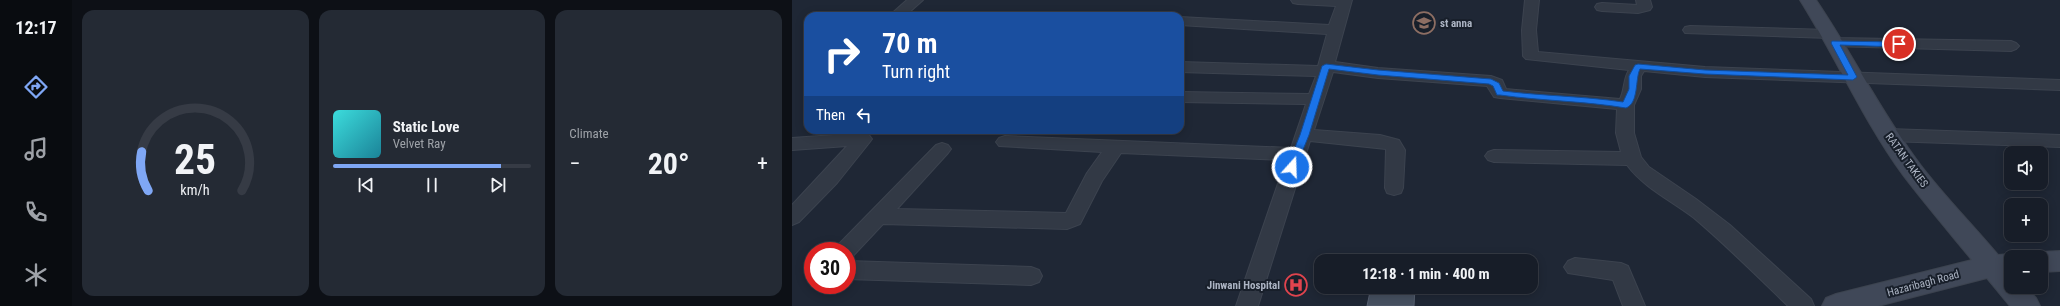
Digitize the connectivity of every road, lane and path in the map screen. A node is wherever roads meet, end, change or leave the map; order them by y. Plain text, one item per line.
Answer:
1 (916, 0) edge
2 (1298, 0) edge
3 (1532, 0) edge
4 (1642, 0) edge
5 (1808, 0) edge
6 (1345, 1) edge
7 (1602, 7) dead end
8 (901, 12) edge
9 (1184, 21) edge
10 (1335, 30) junction
11 (1690, 30) dead end
12 (1833, 39) junction
13 (2011, 46) dead end
14 (1184, 67) edge
15 (1638, 67) junction
16 (1326, 69) junction
17 (1853, 77) junction
18 (2060, 85) edge
19 (1184, 97) edge
20 (1315, 99) junction
21 (1626, 105) junction
22 (1304, 135) junction
23 (1888, 135) junction
24 (820, 137) edge
25 (2060, 140) edge
26 (1005, 142) dead end
27 (792, 144) edge
28 (1116, 146) junction
29 (942, 149) dead end
30 (1296, 154) junction
31 (1494, 156) dead end
32 (1632, 159) junction
33 (1394, 188) dead end
34 (878, 216) junction
35 (792, 218) edge
36 (853, 242) edge
37 (2060, 261) edge
38 (2048, 262) edge
39 (2001, 265) edge
40 (1575, 267) dead end
41 (856, 270) edge
42 (1031, 276) dead end
43 (1885, 300) edge
44 (1247, 306) edge
45 (1634, 306) edge
46 (1803, 306) edge
47 (1836, 306) edge
48 (2026, 306) edge

1 - 8 street
2 - 6 street
3 - 15 street
4 - 7 street
5 - 12 street, RATAN TAKIES
6 - 10 street
9 - 10 street
10 - 16 street
11 - 12 street
12 - 13 street
12 - 17 street, RATAN TAKIES
14 - 16 street
15 - 17 street
15 - 21 street
16 - 20 street
16 - 21 street
17 - 18 street
17 - 23 street, RATAN TAKIES
19 - 20 street
20 - 22 street
21 - 32 street
22 - 30 street
22 - 33 street
23 - 25 street
23 - 39 street, RATAN TAKIES
24 - 27 street
24 - 35 street
26 - 28 street
28 - 30 street
28 - 34 street
29 - 34 street
30 - 44 street
31 - 32 street
32 - 46 street
34 - 36 street
37 - 38 street
39 - 43 street, Hazaribagh Road
39 - 48 street, RATAN TAKIES
40 - 45 street
41 - 42 street
43 - 47 street, Hazaribagh Road

